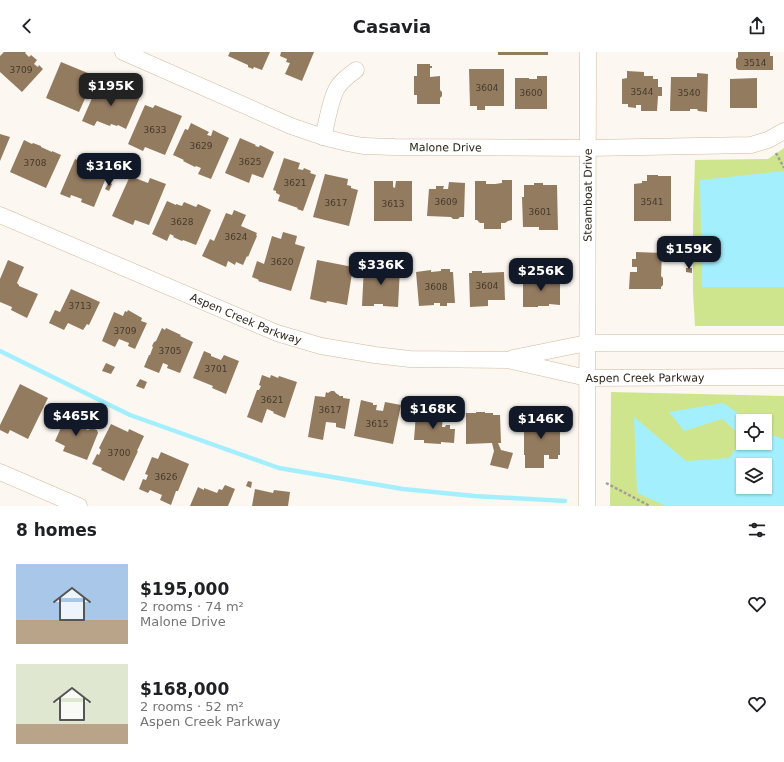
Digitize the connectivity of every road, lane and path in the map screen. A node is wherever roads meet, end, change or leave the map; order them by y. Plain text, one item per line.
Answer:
1 (123, 52) edge
2 (588, 52) edge
3 (356, 70) dead end
4 (784, 131) edge
5 (323, 137) junction
6 (588, 148) junction
7 (775, 152) dead end
8 (784, 168) edge
9 (0, 215) edge
10 (784, 342) edge
11 (587, 343) junction
12 (508, 360) junction
13 (587, 378) junction
14 (784, 378) edge
15 (0, 472) edge
16 (606, 483) dead end
17 (79, 506) edge
18 (587, 506) edge
19 (650, 506) edge

1 - 5 street, Malone Drive
2 - 6 street, Steamboat Drive
3 - 5 street
4 - 6 street, Malone Drive
5 - 6 street, Malone Drive
6 - 11 street, Steamboat Drive
7 - 8 path
9 - 12 street, Aspen Creek Parkway
10 - 11 street, Aspen Creek Parkway
11 - 12 street, Aspen Creek Parkway
11 - 13 street, Steamboat Drive
12 - 13 street, Aspen Creek Parkway
13 - 14 street, Aspen Creek Parkway
13 - 18 street, Steamboat Drive
15 - 17 street
16 - 19 path

